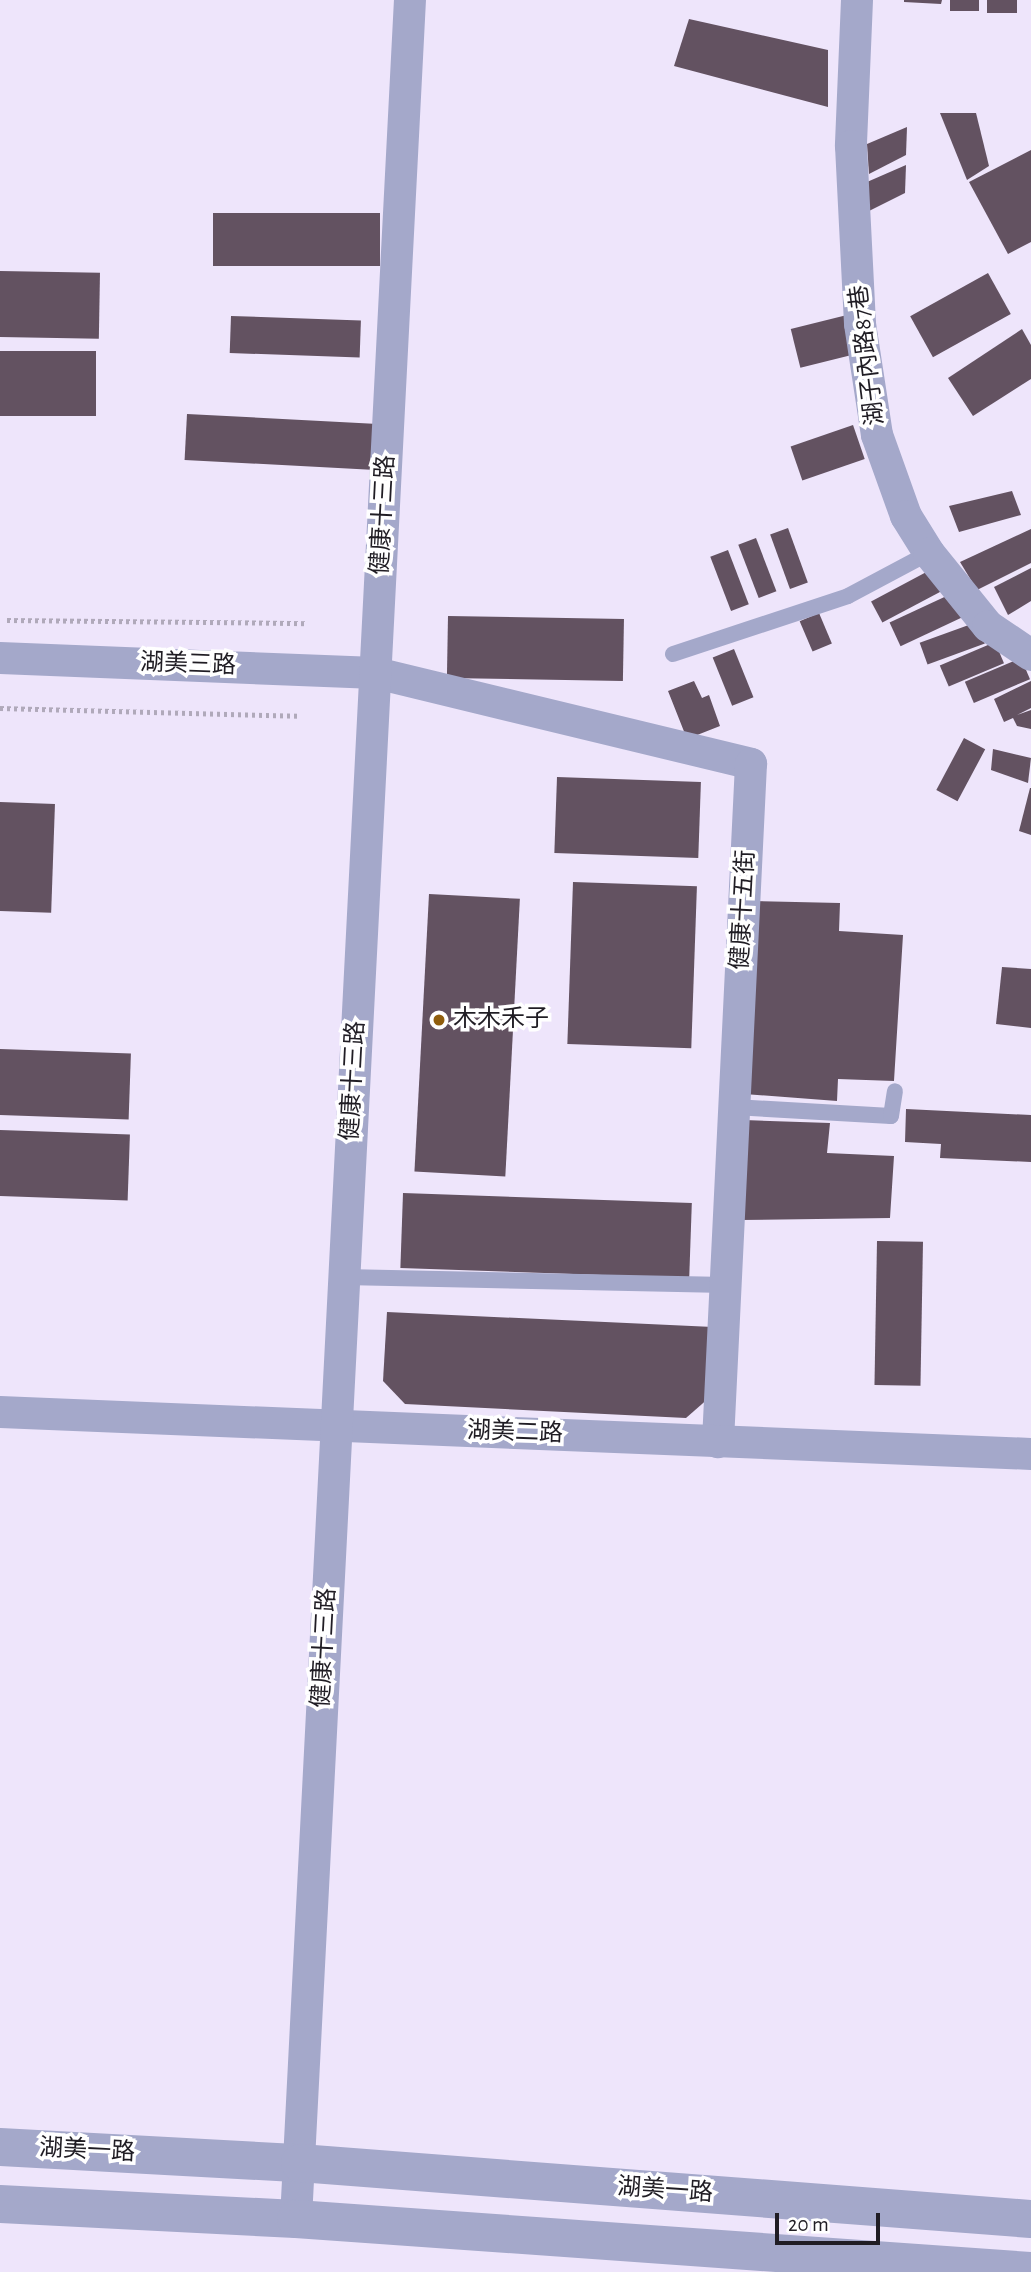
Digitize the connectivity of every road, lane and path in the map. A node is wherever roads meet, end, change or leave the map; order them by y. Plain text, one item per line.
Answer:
1 (410, 0) edge
2 (857, 0) edge
3 (929, 553) junction
4 (7, 620) dead end
5 (309, 623) dead end
6 (673, 654) dead end
7 (1031, 655) edge
8 (0, 658) edge
9 (376, 673) junction
10 (0, 708) edge
11 (299, 716) dead end
12 (895, 1091) dead end
13 (734, 1107) junction
14 (343, 1277) junction
15 (726, 1285) junction
16 (0, 1412) edge
17 (335, 1426) junction
18 (718, 1442) junction
19 (1031, 1454) edge
20 (0, 2147) edge
21 (300, 2163) junction
22 (0, 2204) edge
23 (296, 2219) junction
24 (1031, 2219) edge
25 (1031, 2271) edge

1 - 9 street, 健康十三路
2 - 3 street, 湖子內路87巷
3 - 6 lane
3 - 7 street, 湖子內路87巷
4 - 5 path
8 - 9 street, 湖美三路
9 - 13 street, 健康十五街
9 - 14 street, 健康十三路
10 - 11 path
12 - 13 lane
13 - 15 street, 健康十五街
14 - 15 lane
14 - 17 street, 健康十三路
15 - 18 street, 健康十五街
16 - 17 street, 湖美二路
17 - 18 street, 湖美二路
17 - 21 street, 健康十三路
18 - 19 street, 湖美二路
20 - 21 street, 湖美一路
21 - 23 street
21 - 24 street, 湖美一路
22 - 23 street
23 - 25 street

